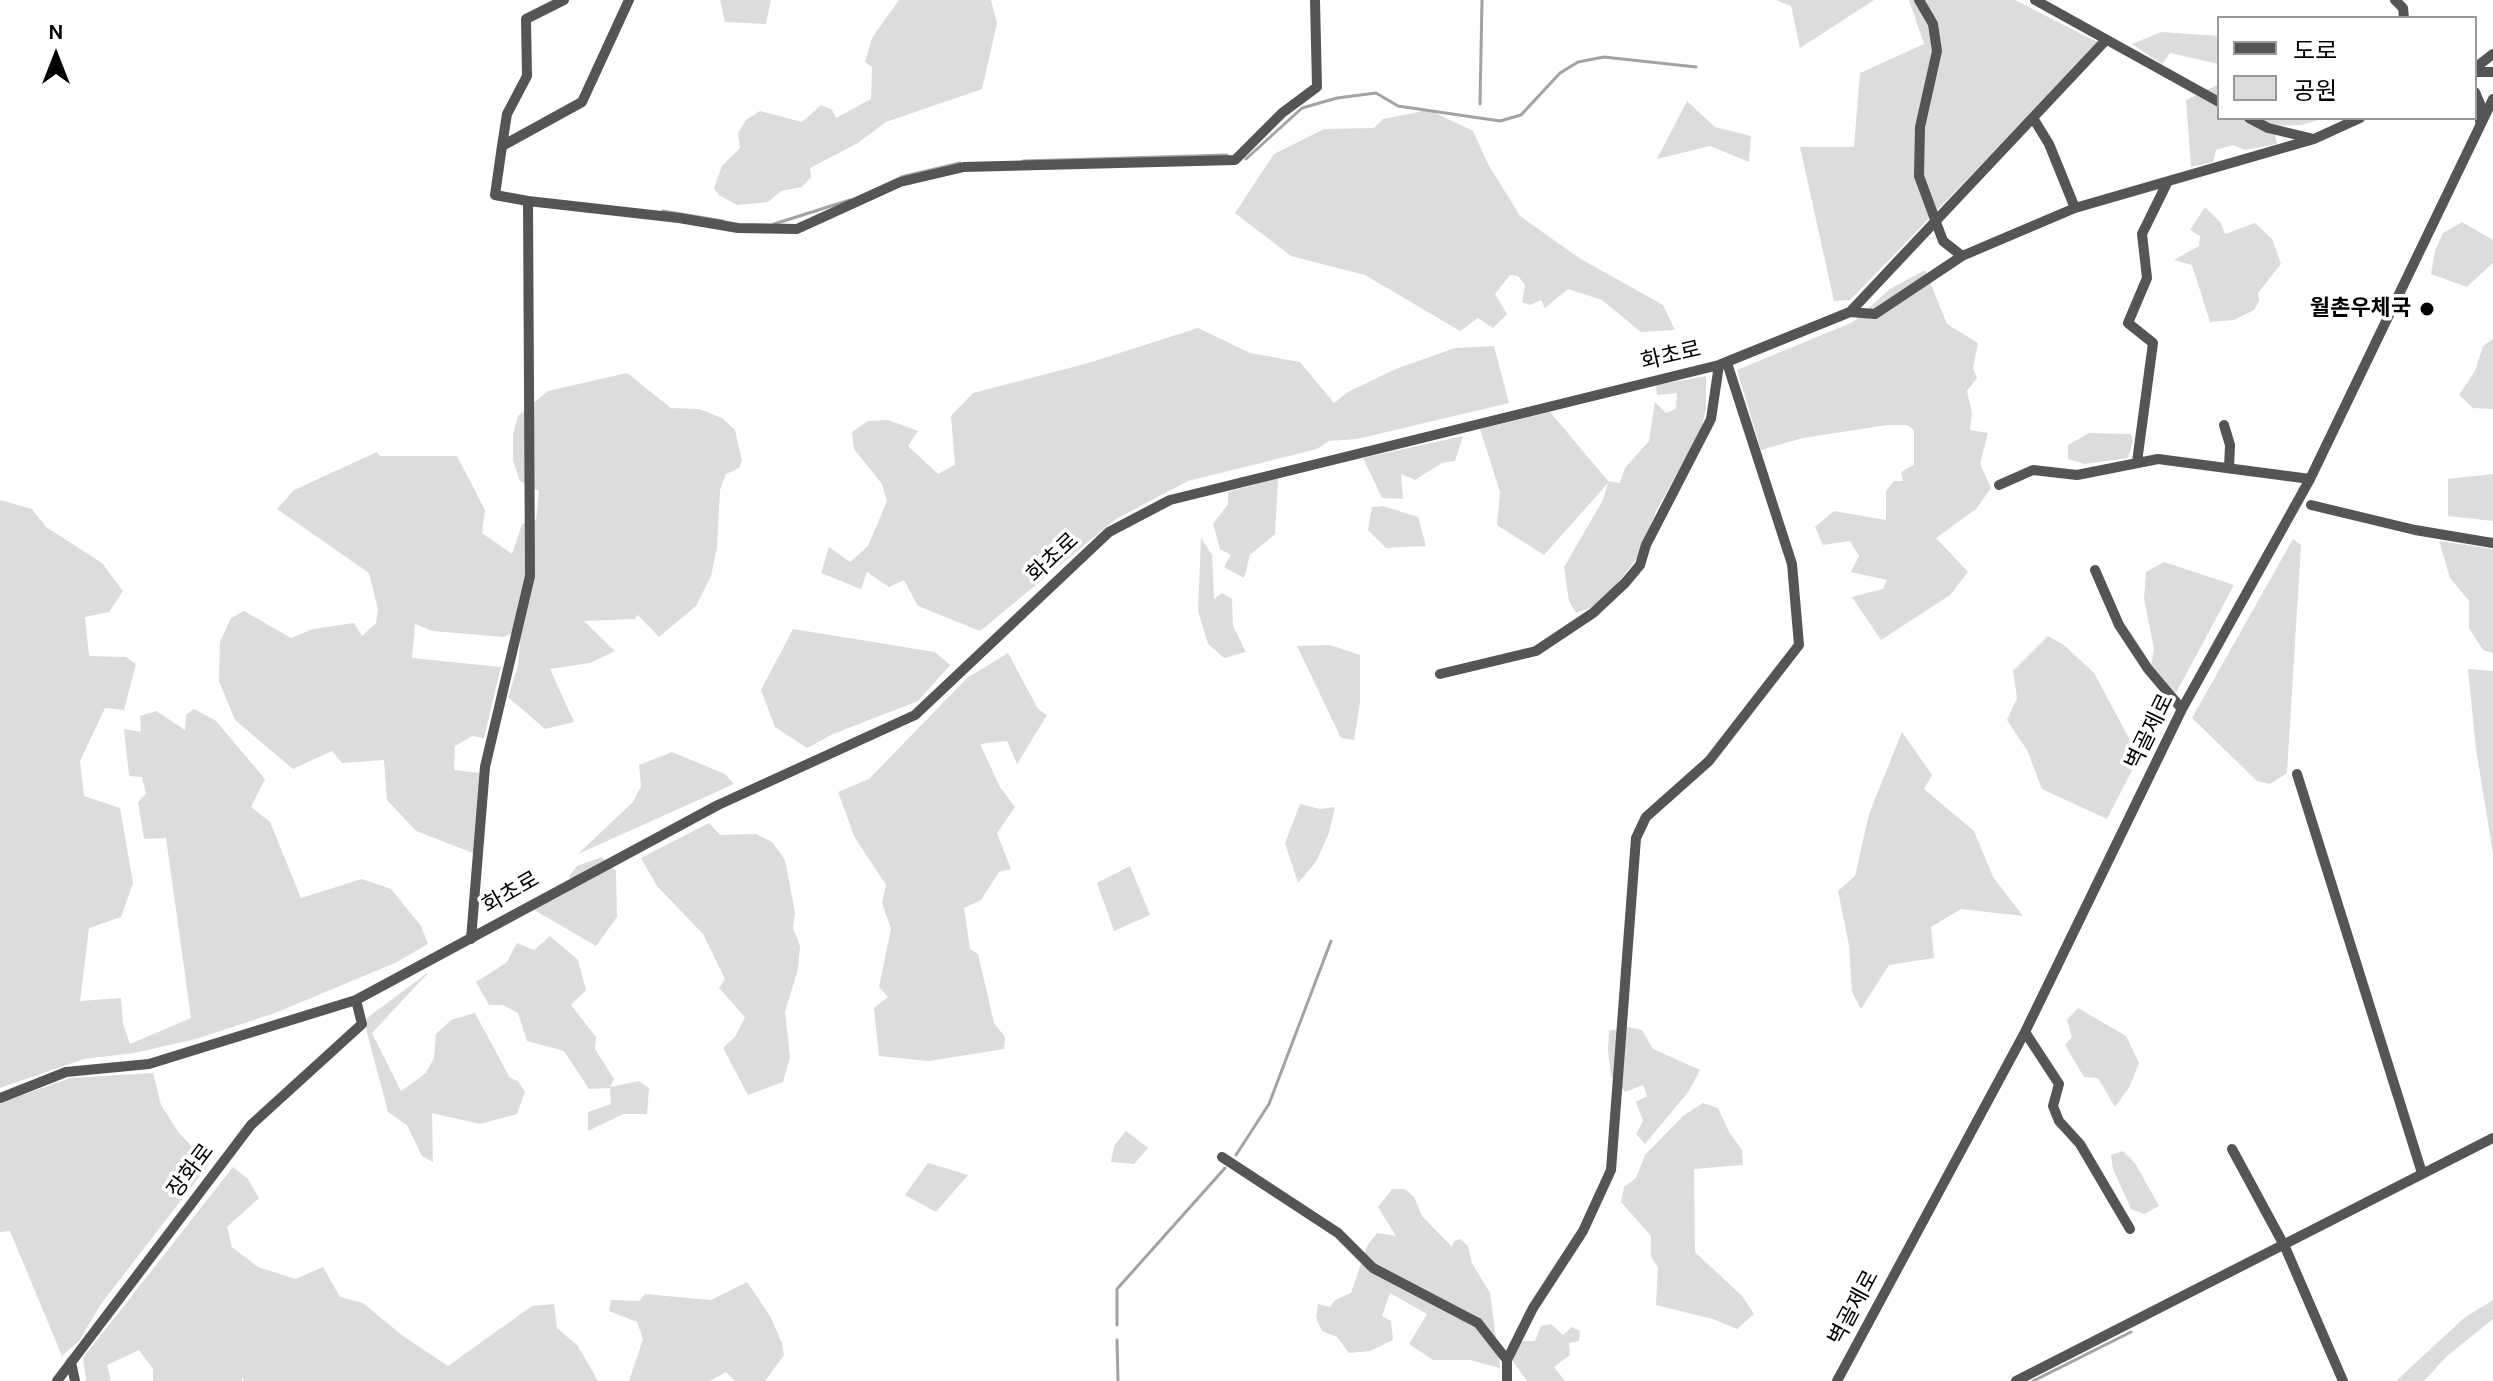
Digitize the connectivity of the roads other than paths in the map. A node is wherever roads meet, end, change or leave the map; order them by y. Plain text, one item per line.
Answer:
1 (564, 0) edge
2 (629, 0) edge
3 (1315, 0) edge
4 (1919, 0) edge
5 (2035, 0) edge
6 (2106, 40) junction
7 (2493, 54) edge
8 (2477, 68) edge
9 (2477, 97) edge
10 (2493, 99) edge
11 (2217, 101) edge
12 (2033, 118) junction
13 (2253, 120) edge
14 (2356, 120) edge
15 (2479, 127) junction
16 (2314, 139) junction
17 (502, 146) junction
18 (2167, 183) junction
19 (528, 201) junction
20 (2075, 208) junction
21 (1935, 223) junction
22 (1962, 256) junction
23 (1850, 312) junction
24 (1723, 364) junction
25 (2224, 425) dead end
26 (2137, 462) junction
27 (2229, 468) junction
28 (2310, 479) junction
29 (1999, 485) dead end
30 (2311, 505) dead end
31 (2493, 543) edge
32 (2095, 570) dead end
33 (1440, 674) dead end
34 (2182, 709) junction
35 (2297, 774) dead end
36 (471, 939) junction
37 (356, 1000) junction
38 (2025, 1032) junction
39 (0, 1098) edge
40 (2493, 1138) edge
41 (2232, 1149) dead end
42 (1222, 1157) dead end
43 (2422, 1173) junction
44 (2130, 1229) dead end
45 (2285, 1247) junction
46 (1507, 1360) junction
47 (71, 1362) junction
48 (57, 1381) edge
49 (75, 1381) edge
50 (1507, 1381) edge
51 (1837, 1381) edge
52 (2016, 1381) edge
53 (2343, 1381) edge

1 - 17 street
2 - 17 street
3 - 19 street
4 - 21 street
5 - 6 street
6 - 11 street
6 - 12 street, 화초로
7 - 8 street
9 - 15 street
10 - 15 street, 벽골제로
12 - 20 street
12 - 21 street, 화초로
13 - 16 street
14 - 16 street
15 - 28 street, 벽골제로
16 - 18 street
17 - 19 street
18 - 20 street
18 - 26 street
19 - 36 street
20 - 22 street
21 - 22 street
21 - 23 street, 화초로
22 - 23 street
23 - 24 street, 화초로
24 - 33 street
24 - 36 street, 화초로
24 - 46 street
25 - 27 street
26 - 27 street
26 - 29 street
27 - 28 street
28 - 34 street, 벽골제로
30 - 31 street
32 - 34 street
34 - 38 street, 벽골제로
35 - 43 street
36 - 37 street, 화초로
37 - 39 street, 화초로
37 - 47 street, 장화로
38 - 44 street
38 - 51 street, 벽골제로
40 - 43 street
41 - 45 street
42 - 46 street
43 - 45 street
45 - 52 street
45 - 53 street
46 - 50 street
47 - 48 street, 장화로
47 - 49 street

